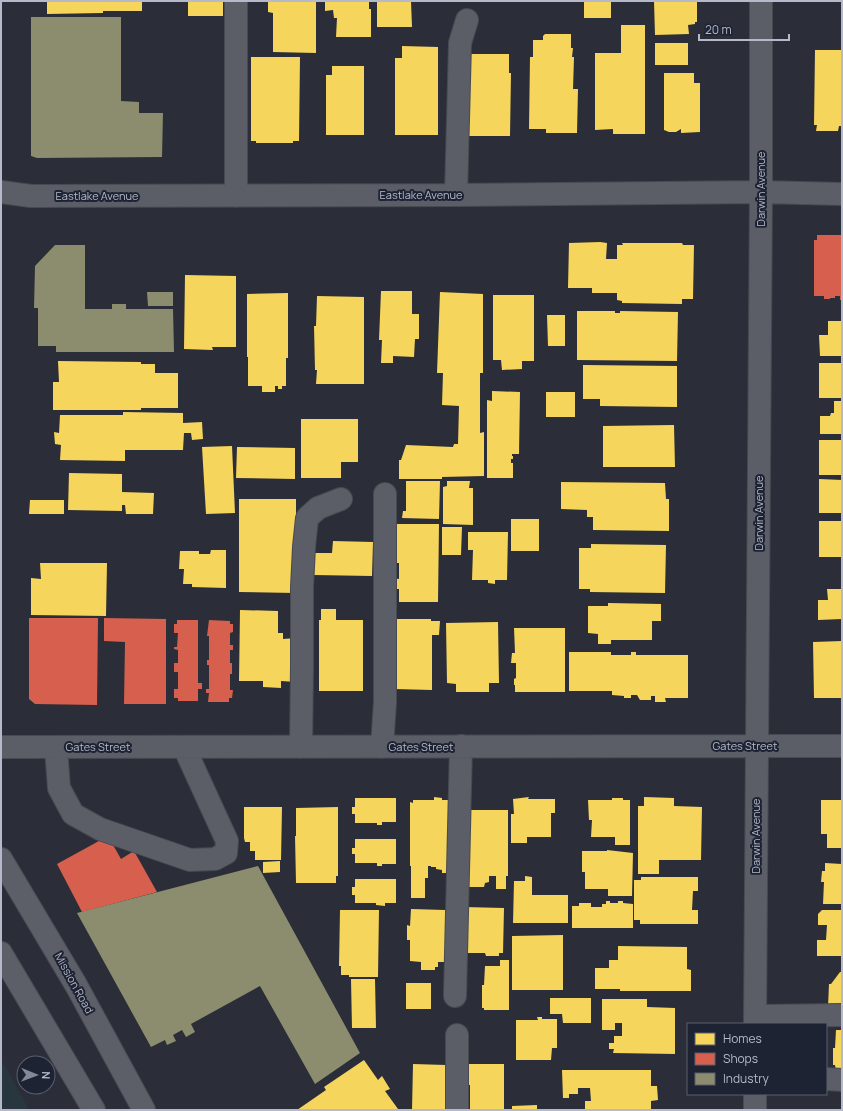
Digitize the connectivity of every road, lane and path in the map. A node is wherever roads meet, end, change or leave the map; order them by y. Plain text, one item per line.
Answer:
1 (236, 1) edge
2 (761, 1) edge
3 (467, 20) dead end
4 (1, 192) edge
5 (761, 192) junction
6 (842, 194) edge
7 (456, 195) junction
8 (236, 196) junction
9 (385, 494) dead end
10 (341, 499) dead end
11 (301, 746) junction
12 (461, 746) junction
13 (757, 746) junction
14 (842, 746) edge
15 (184, 747) junction
16 (382, 747) junction
17 (1, 748) edge
18 (56, 748) junction
19 (1, 859) edge
20 (1, 953) edge
21 (8, 976) edge
22 (455, 996) dead end
23 (842, 1015) edge
24 (755, 1020) edge
25 (457, 1035) dead end
26 (827, 1079) edge
27 (842, 1080) edge
28 (755, 1095) edge
29 (94, 1110) edge
30 (144, 1110) edge
31 (458, 1110) edge
32 (755, 1110) edge

1 - 8 street
2 - 5 street, Darwin Avenue
3 - 7 street
4 - 8 street, Eastlake Avenue
5 - 6 street, Eastlake Avenue
5 - 7 street, Eastlake Avenue
5 - 13 street, Darwin Avenue
7 - 8 street, Eastlake Avenue
9 - 16 street
10 - 11 street
11 - 15 street, Gates Street
11 - 16 street, Gates Street
12 - 13 street, Gates Street
12 - 16 street, Gates Street
12 - 22 street
13 - 14 street, Gates Street
13 - 24 street, Darwin Avenue
15 - 18 street, Gates Street
15 - 18 street
17 - 18 street, Gates Street
19 - 30 main road, Mission Road
20 - 21 main road
21 - 29 main road
23 - 24 street
25 - 31 street
26 - 27 street
28 - 32 street

